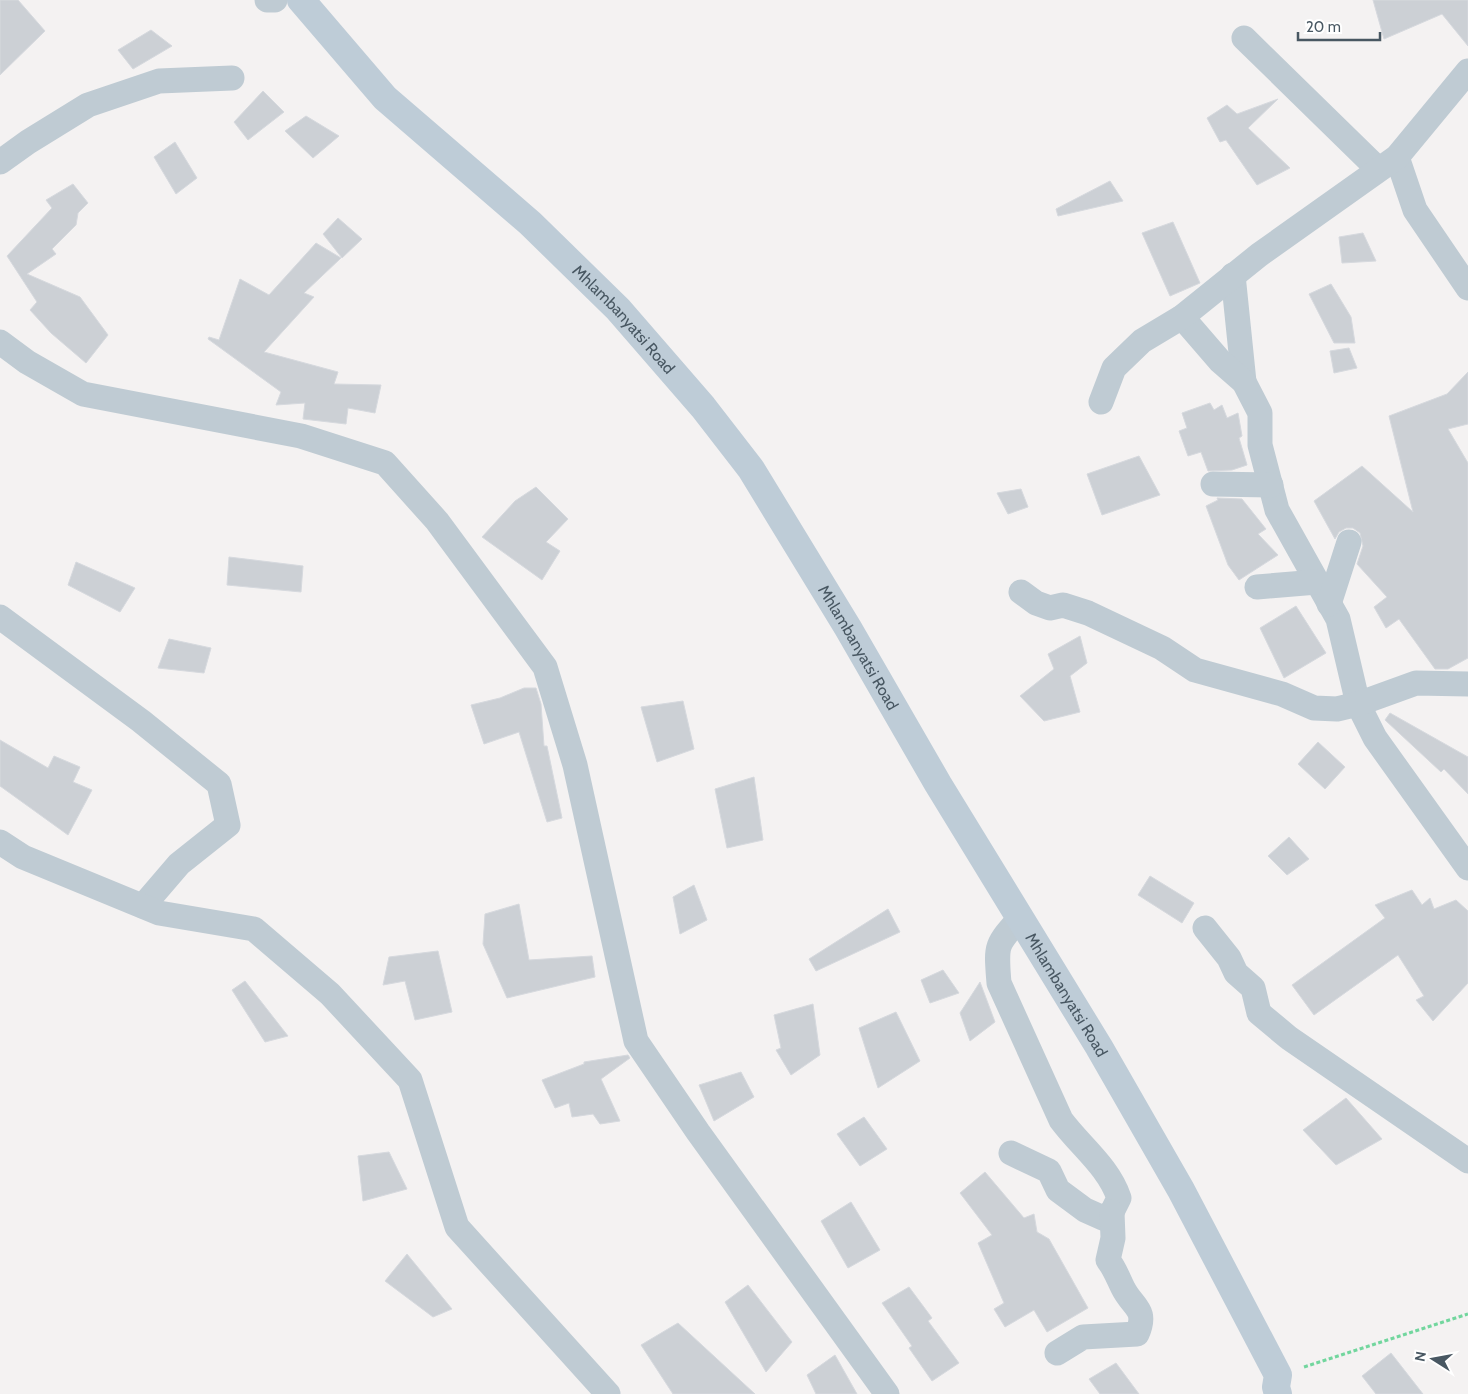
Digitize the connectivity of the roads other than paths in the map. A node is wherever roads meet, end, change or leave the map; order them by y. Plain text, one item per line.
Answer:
1 (267, 0) edge
2 (275, 0) edge
3 (301, 0) edge
4 (1244, 38) dead end
5 (1468, 71) edge
6 (232, 78) dead end
7 (0, 162) edge
8 (1388, 163) junction
9 (1233, 276) junction
10 (1468, 288) edge
11 (1182, 317) junction
12 (0, 342) edge
13 (1244, 382) junction
14 (1101, 402) dead end
15 (1213, 484) dead end
16 (1271, 485) junction
17 (1349, 542) dead end
18 (1317, 582) junction
19 (1258, 587) dead end
20 (1021, 592) dead end
21 (1329, 604) junction
22 (0, 616) edge
23 (1468, 684) edge
24 (1358, 704) junction
25 (0, 842) edge
26 (1468, 868) edge
27 (143, 906) junction
28 (1020, 918) junction
29 (1205, 928) dead end
30 (1010, 1154) dead end
31 (1468, 1161) edge
32 (1112, 1212) junction
33 (1057, 1354) dead end
34 (1278, 1385) edge
35 (608, 1394) edge
36 (887, 1394) edge

1 - 2 street
3 - 28 main road, Mhlambanyatsi Road
4 - 8 street
5 - 8 street
6 - 7 street
8 - 9 street
8 - 10 street
9 - 11 street
9 - 13 street
11 - 13 street
11 - 14 street
12 - 36 street
13 - 16 street
15 - 16 street
16 - 18 street
17 - 21 street
18 - 19 street
18 - 21 street
20 - 24 street
21 - 24 street
22 - 27 street
23 - 24 street
24 - 26 street
25 - 27 street
27 - 35 street
28 - 32 street
28 - 34 main road, Mhlambanyatsi Road
29 - 31 street
30 - 32 street
32 - 33 street

